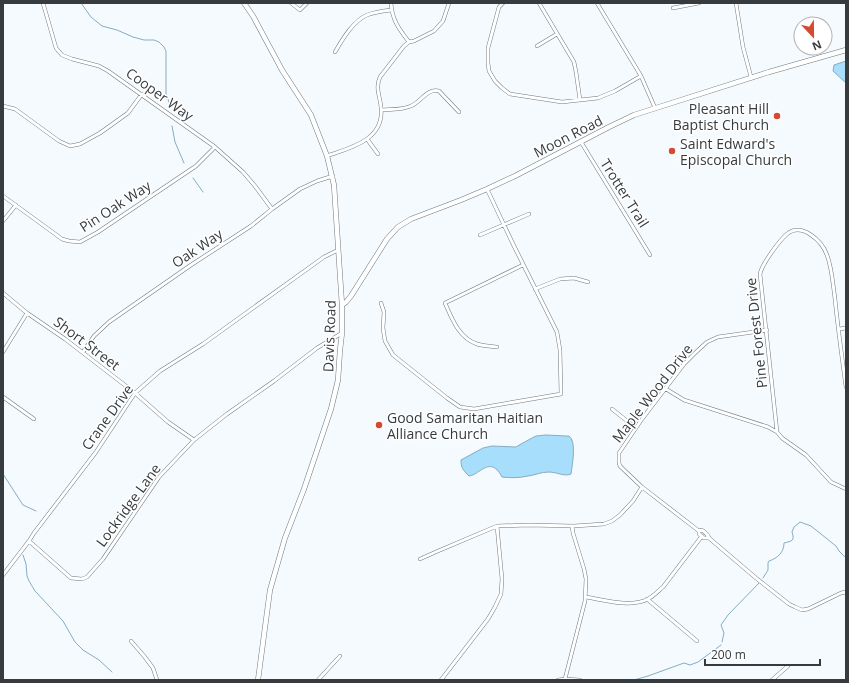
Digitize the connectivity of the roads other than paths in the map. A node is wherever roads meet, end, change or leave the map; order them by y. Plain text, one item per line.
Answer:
1 (43, 3) edge
2 (244, 3) edge
3 (291, 3) edge
4 (307, 3) edge
5 (391, 3) edge
6 (449, 3) edge
7 (503, 3) edge
8 (539, 3) edge
9 (597, 3) edge
10 (700, 3) edge
11 (736, 3) edge
12 (673, 8) dead end
13 (392, 10) junction
14 (557, 34) junction
15 (409, 42) junction
16 (537, 46) dead end
17 (846, 50) edge
18 (335, 52) dead end
19 (641, 76) junction
20 (751, 77) junction
21 (142, 94) junction
22 (580, 100) junction
23 (3, 106) edge
24 (655, 108) junction
25 (382, 110) junction
26 (459, 112) dead end
27 (367, 139) junction
28 (580, 142) junction
29 (215, 147) junction
30 (378, 154) dead end
31 (327, 156) junction
32 (332, 176) junction
33 (487, 189) junction
34 (3, 196) edge
35 (16, 205) junction
36 (272, 209) junction
37 (529, 214) dead end
38 (3, 221) edge
39 (504, 225) junction
40 (480, 236) dead end
41 (338, 250) junction
42 (650, 255) dead end
43 (523, 265) junction
44 (588, 282) dead end
45 (535, 289) junction
46 (3, 293) edge
47 (382, 303) dead end
48 (342, 305) junction
49 (27, 313) junction
50 (846, 328) edge
51 (839, 329) junction
52 (767, 330) junction
53 (342, 334) junction
54 (496, 347) dead end
55 (3, 352) edge
56 (83, 352) junction
57 (846, 387) edge
58 (666, 389) junction
59 (136, 393) junction
60 (3, 397) edge
61 (612, 409) dead end
62 (34, 419) dead end
63 (636, 428) junction
64 (777, 432) junction
65 (194, 440) junction
66 (642, 487) junction
67 (846, 489) edge
68 (497, 526) junction
69 (572, 526) junction
70 (699, 531) junction
71 (702, 536) junction
72 (708, 538) junction
73 (29, 541) junction
74 (420, 559) dead end
75 (3, 575) edge
76 (846, 592) edge
77 (586, 597) junction
78 (647, 599) junction
79 (131, 641) dead end
80 (697, 641) dead end
81 (340, 656) dead end
82 (788, 666) dead end
83 (565, 679) edge
84 (157, 680) edge
85 (260, 680) edge
86 (318, 680) edge
87 (441, 680) edge
88 (558, 680) edge
89 (580, 680) edge
90 (772, 680) edge

1 - 21 street, Cooper Way
2 - 31 street, Davis Road
3 - 4 street
5 - 13 street
6 - 15 street
7 - 22 street
8 - 14 street
9 - 19 street
10 - 12 street
11 - 20 street
13 - 15 street
13 - 18 street
14 - 16 street
14 - 22 street
15 - 25 street
17 - 20 street, Moon Road
19 - 22 street
19 - 24 street
20 - 24 street, Moon Road
21 - 23 street
21 - 29 street, Cooper Way
24 - 28 street, Moon Road
25 - 26 street
25 - 27 street
27 - 30 street
27 - 31 street
28 - 33 street, Moon Road
28 - 42 street, Trotter Trail
29 - 35 street, Pin Oak Way
29 - 36 street, Cooper Way
31 - 32 street, Davis Road
32 - 36 street, Oak Way
32 - 41 street, Davis Road
33 - 39 street
33 - 48 street, Moon Road
34 - 35 street, Pin Oak Way
35 - 38 street
36 - 56 street, Oak Way
37 - 39 street
39 - 40 street
39 - 43 street
41 - 48 street, Davis Road
41 - 59 street, Crane Drive
43 - 45 street
43 - 54 street
44 - 45 street
45 - 47 street
46 - 49 street, Short Street
48 - 53 street, Davis Road
49 - 55 street
49 - 56 street, Short Street
50 - 51 street
51 - 52 street, Pine Forest Drive
51 - 57 street, Pine Forest Drive
52 - 58 street, Maple Wood Drive
52 - 64 street, Pine Forest Drive
53 - 65 street, Lockridge Lane
53 - 85 street, Davis Road
56 - 59 street, Short Street
58 - 63 street, Maple Wood Drive
58 - 64 street
59 - 65 street, Short Street
59 - 73 street, Crane Drive
60 - 62 street
61 - 63 street
63 - 66 street, Maple Wood Drive
64 - 67 street
65 - 73 street, Lockridge Lane
66 - 69 street
66 - 70 street, Maple Wood Drive
68 - 69 street
68 - 74 street
68 - 87 street
69 - 77 street
70 - 71 street, Maple Wood Drive
70 - 72 street, Maple Wood Drive
71 - 72 street, Maple Wood Drive
71 - 78 street
72 - 76 street, Maple Wood Drive
73 - 75 street, Crane Drive
77 - 78 street
77 - 83 street
78 - 80 street
79 - 84 street
81 - 86 street
82 - 90 street
83 - 88 street
83 - 89 street

